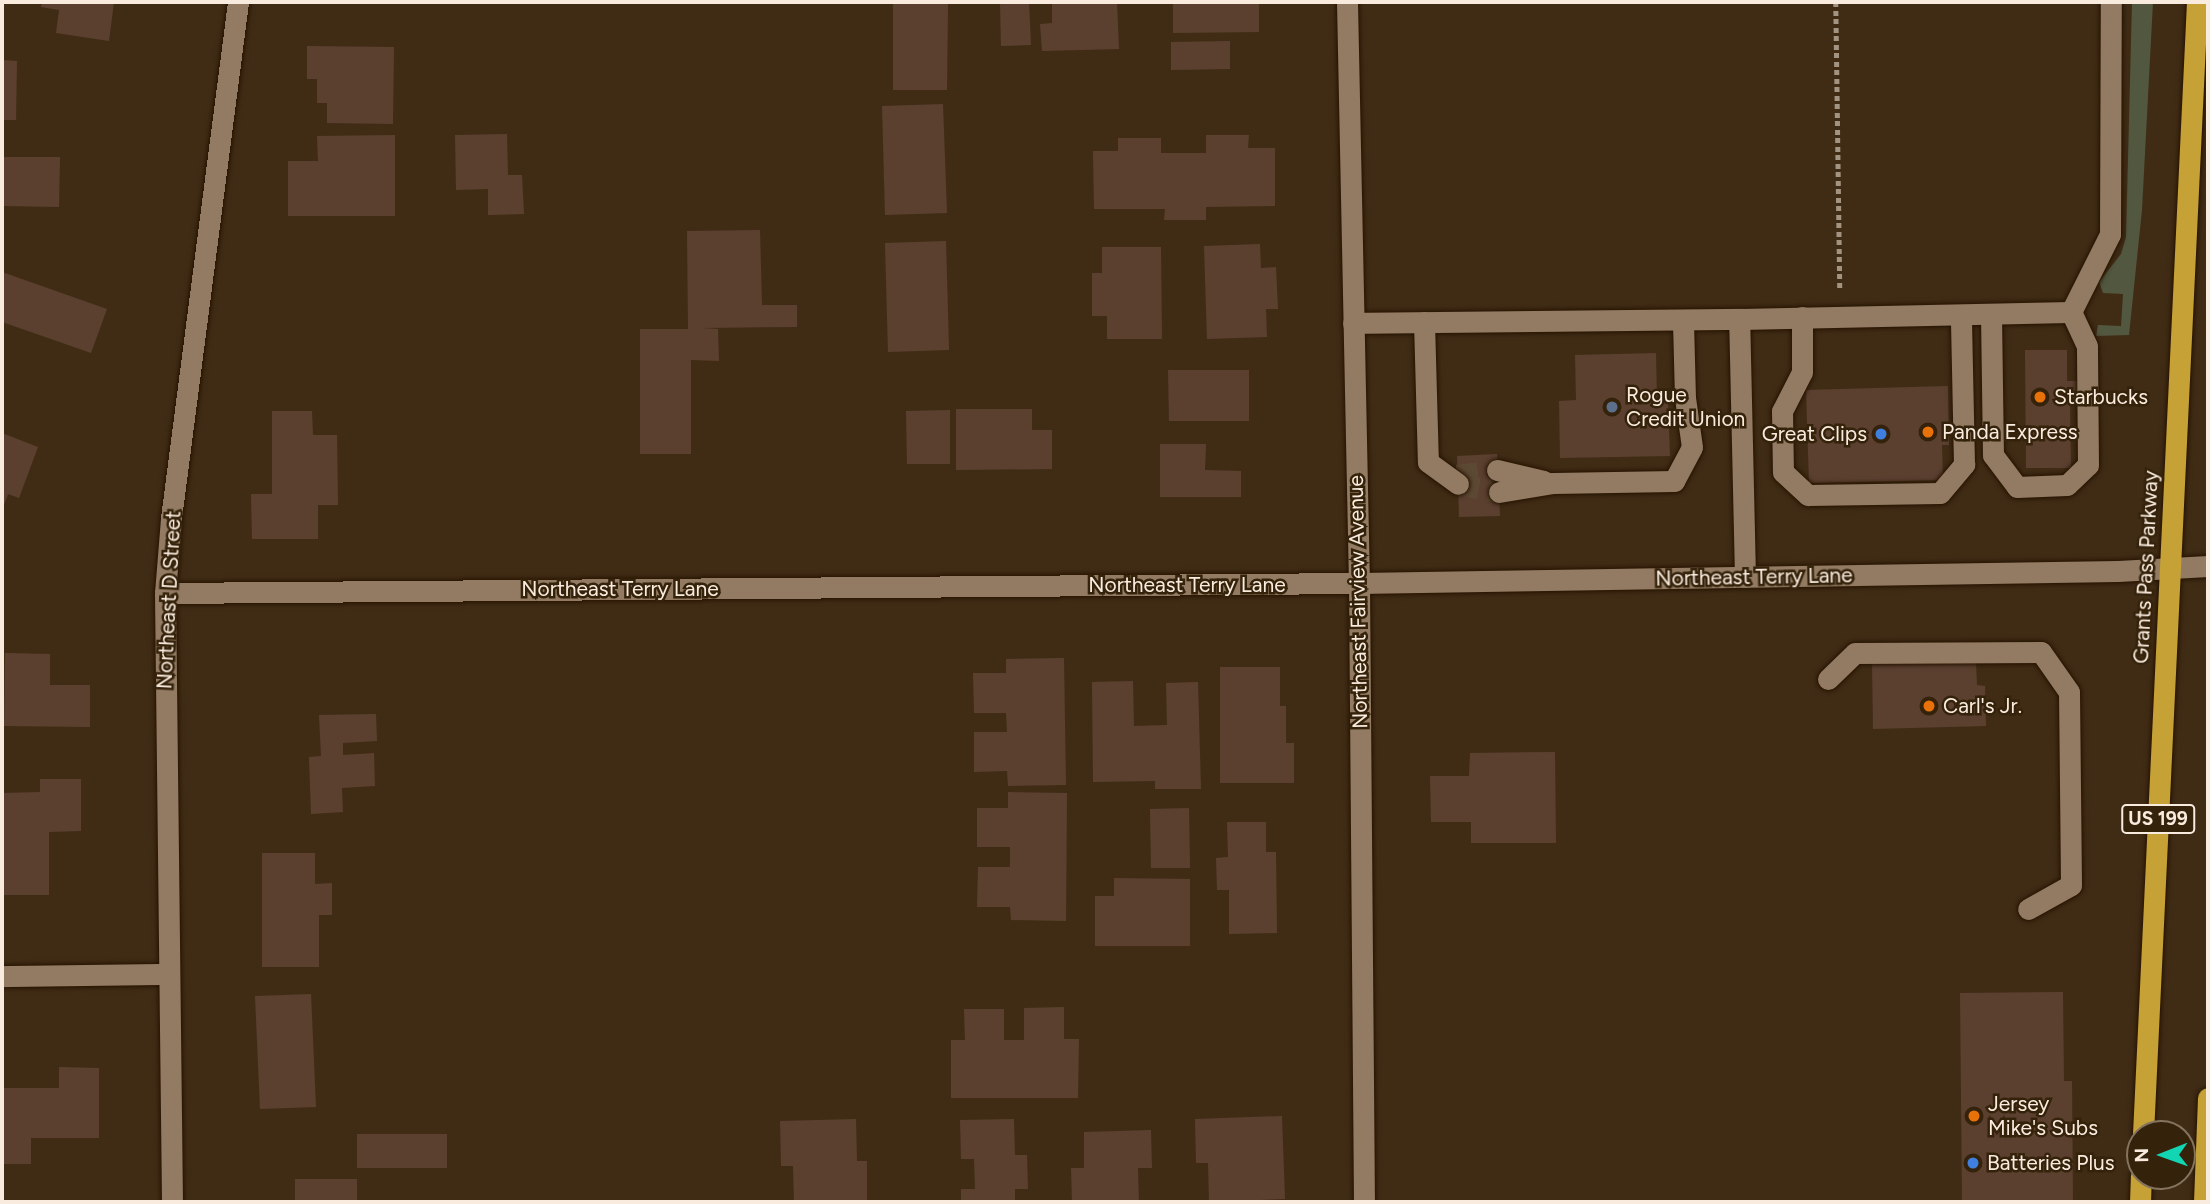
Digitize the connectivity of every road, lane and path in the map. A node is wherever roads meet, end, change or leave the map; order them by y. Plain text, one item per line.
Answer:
1 (238, 2) edge
2 (1347, 2) edge
3 (1836, 2) edge
4 (2111, 2) edge
5 (2197, 2) edge
6 (2071, 312) junction
7 (1991, 314) junction
8 (1961, 315) junction
9 (1802, 317) junction
10 (1841, 317) junction
11 (1738, 319) junction
12 (1683, 320) junction
13 (1353, 323) junction
14 (1424, 323) junction
15 (1497, 470) tunnel mouth
16 (1458, 479) tunnel mouth
17 (1553, 483) junction
18 (1499, 492) tunnel mouth
19 (2208, 566) edge
20 (2170, 568) junction
21 (1745, 577) junction
22 (1359, 583) junction
23 (165, 593) junction
24 (1828, 679) dead end
25 (2028, 909) dead end
26 (168, 974) junction
27 (2, 976) edge
28 (2208, 1098) edge
29 (2144, 1120) edge
30 (172, 1202) edge
31 (1364, 1202) edge
32 (2204, 1202) edge

1 - 23 street, Northeast D Street
2 - 13 street, Northeast Fairview Avenue
3 - 10 path
4 - 6 street
5 - 20 highway, Grants Pass Parkway / US 199
6 - 7 street
6 - 7 street
7 - 8 street
8 - 9 street
8 - 10 street
9 - 10 street
9 - 11 street
11 - 12 street
11 - 21 street
12 - 14 street
12 - 17 street
13 - 14 street
13 - 22 street, Northeast Fairview Avenue
14 - 16 street
15 - 17 street
17 - 18 street
19 - 20 street, Northeast Terry Lane
20 - 21 street, Northeast Terry Lane
20 - 29 highway, Grants Pass Parkway / US 199
21 - 22 street, Northeast Terry Lane
22 - 23 street, Northeast Terry Lane
22 - 31 street, Northeast Fairview Avenue
23 - 26 street, Northeast D Street
24 - 25 street
26 - 27 street
26 - 30 street, Northeast D Street
28 - 32 highway

